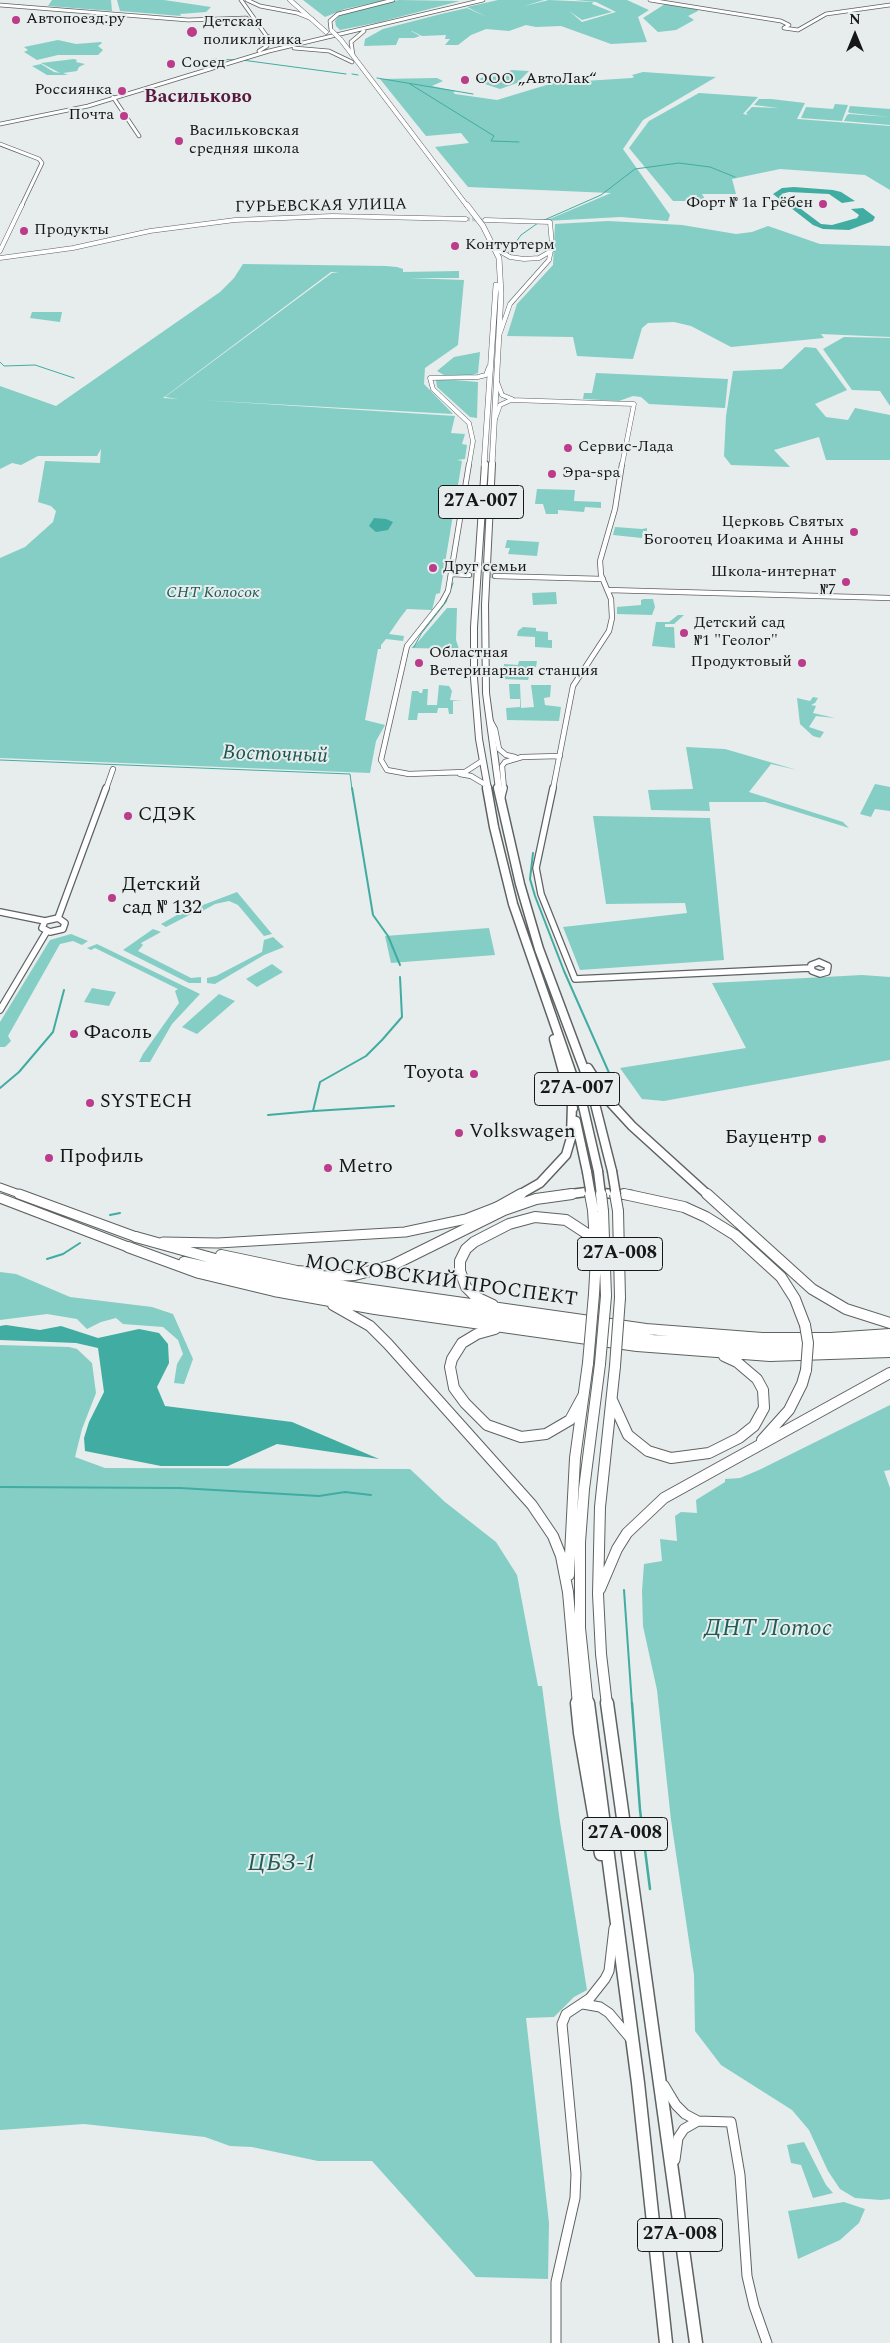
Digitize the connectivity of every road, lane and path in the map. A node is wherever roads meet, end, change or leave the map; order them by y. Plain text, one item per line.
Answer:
1 (241, 0) edge
2 (247, 0) edge
3 (290, 0) edge
4 (296, 0) edge
5 (393, 0) edge
6 (463, 0) edge
7 (483, 0) edge
8 (650, 0) edge
9 (0, 5) edge
10 (890, 5) edge
11 (248, 9) junction
12 (443, 11) junction
13 (241, 18) junction
14 (316, 22) junction
15 (394, 22) junction
16 (260, 26) junction
17 (332, 30) junction
18 (267, 36) junction
19 (321, 38) junction
20 (269, 51) junction
21 (353, 54) junction
22 (235, 60) junction
23 (352, 62) junction
24 (114, 98) junction
25 (60, 112) junction
26 (0, 124) edge
27 (139, 136) dead end
28 (0, 144) edge
29 (466, 220) tunnel mouth
30 (485, 220) tunnel mouth
31 (496, 249) junction
32 (0, 251) edge
33 (552, 251) junction
34 (0, 258) edge
35 (499, 334) junction
36 (490, 363) junction
37 (471, 378) junction
38 (497, 382) junction
39 (488, 395) junction
40 (518, 400) junction
41 (495, 419) junction
42 (452, 571) junction
43 (600, 572) junction
44 (495, 576) tunnel mouth
45 (593, 579) junction
46 (603, 579) junction
47 (450, 581) junction
48 (608, 590) junction
49 (890, 598) edge
50 (489, 718) junction
51 (561, 749) junction
52 (560, 756) junction
53 (522, 757) junction
54 (547, 757) junction
55 (482, 761) junction
56 (558, 766) junction
57 (113, 769) dead end
58 (456, 773) junction
59 (486, 785) junction
60 (501, 801) junction
61 (0, 912) edge
62 (58, 918) junction
63 (45, 921) junction
64 (46, 931) junction
65 (810, 968) dead end
66 (549, 1009) junction
67 (0, 1010) edge
68 (574, 1044) junction
69 (572, 1103) junction
70 (598, 1171) joint
71 (612, 1171) joint
72 (0, 1186) edge
73 (0, 1198) edge
74 (497, 1207) junction
75 (136, 1237) joint
76 (149, 1242) junction
77 (128, 1247) junction
78 (182, 1251) junction
79 (596, 1258) junction
80 (281, 1275) junction
81 (303, 1296) junction
82 (513, 1311) junction
83 (890, 1323) edge
84 (509, 1328) junction
85 (890, 1334) edge
86 (890, 1343) edge
87 (890, 1352) edge
88 (714, 1353) junction
89 (890, 1374) edge
90 (584, 1396) junction
91 (612, 1397) junction
92 (752, 1449) junction
93 (568, 1592) junction
94 (598, 1594) junction
95 (613, 1908) junction
96 (615, 1923) junction
97 (582, 2004) junction
98 (632, 2042) junction
99 (659, 2073) junction
100 (698, 2121) junction
101 (672, 2181) junction
102 (556, 2343) edge
103 (666, 2343) edge
104 (696, 2343) edge
105 (767, 2343) edge

1 - 11 main road
2 - 14 main road
3 - 14 highway, 27А-007
4 - 17 highway, 27А-007
5 - 17 main road
6 - 12 main road
7 - 12 main road
8 - 10 street
9 - 13 main road
11 - 13 main road
11 - 16 main road
12 - 15 main road
13 - 16 main road
14 - 23 highway, 27А-007
15 - 19 main road
15 - 21 main road
16 - 18 main road
17 - 21 highway, 27А-007, bridge
18 - 19 main road
18 - 22 main road
19 - 20 main road
20 - 22 main road
20 - 23 main road
21 - 31 highway, 27А-007
22 - 24 main road
23 - 36 highway, 27А-007
24 - 25 main road
24 - 25 main road
24 - 27 street
25 - 26 main road
28 - 32 street
29 - 34 street, ГУРЬЕВСКАЯ УЛИЦА
30 - 33 street
31 - 33 street
31 - 35 highway, 27А-007
33 - 35 street
35 - 38 highway, 27А-007
36 - 37 street
36 - 39 highway, 27А-007
37 - 39 street
37 - 42 street
38 - 40 street
38 - 41 highway, 27А-007
39 - 55 highway, 27А-007
40 - 41 street
40 - 43 street
41 - 50 highway, 27А-007
42 - 47 street
42 - 47 street
43 - 45 street
43 - 46 street
44 - 45 street
45 - 46 street
46 - 48 street
47 - 58 street
48 - 49 street
48 - 51 street
50 - 53 street
50 - 60 highway, 27А-007
51 - 52 street
51 - 54 street
52 - 54 street
52 - 56 street
53 - 54 street
53 - 60 street
54 - 56 street
55 - 58 street
55 - 59 highway, 27А-007
56 - 65 street
57 - 62 street
58 - 59 street
59 - 66 highway, 27А-007
60 - 68 highway, 27А-007
61 - 63 street
62 - 63 street
62 - 64 street
63 - 64 street
64 - 67 street
66 - 69 highway
66 - 70 highway, 27А-007
68 - 71 highway, 27А-007
68 - 83 highway
69 - 74 highway
69 - 79 highway, bridge
70 - 95 highway, 27А-008, bridge
71 - 91 highway, 27А-008, bridge
72 - 75 main road, МОСКОВСКИЙ ПРОСПЕКТ
73 - 77 main road, МОСКОВСКИЙ ПРОСПЕКТ
74 - 76 main road
74 - 78 highway
75 - 76 highway, МОСКОВСКИЙ ПРОСПЕКТ
76 - 78 highway, МОСКОВСКИЙ ПРОСПЕКТ
77 - 81 highway
77 - 86 highway, МОСКОВСКИЙ ПРОСПЕКТ
78 - 80 highway, МОСКОВСКИЙ ПРОСПЕКТ
79 - 82 highway
79 - 90 highway, bridge
80 - 82 highway, МОСКОВСКИЙ ПРОСПЕКТ
80 - 92 highway, bridge
81 - 84 highway
81 - 93 highway
82 - 85 highway, МОСКОВСКИЙ ПРОСПЕКТ
84 - 88 highway
84 - 90 highway
87 - 88 highway
88 - 91 highway
89 - 92 highway
90 - 93 highway
91 - 94 highway, 27А-008
92 - 94 highway
93 - 95 highway
94 - 99 highway, 27А-008
95 - 96 highway, 27А-008
96 - 97 street
96 - 98 highway, 27А-008
97 - 98 street
97 - 102 street
98 - 103 highway, 27А-008
99 - 100 street
99 - 101 highway, 27А-008
100 - 101 street
100 - 105 street
101 - 104 highway, 27А-008

